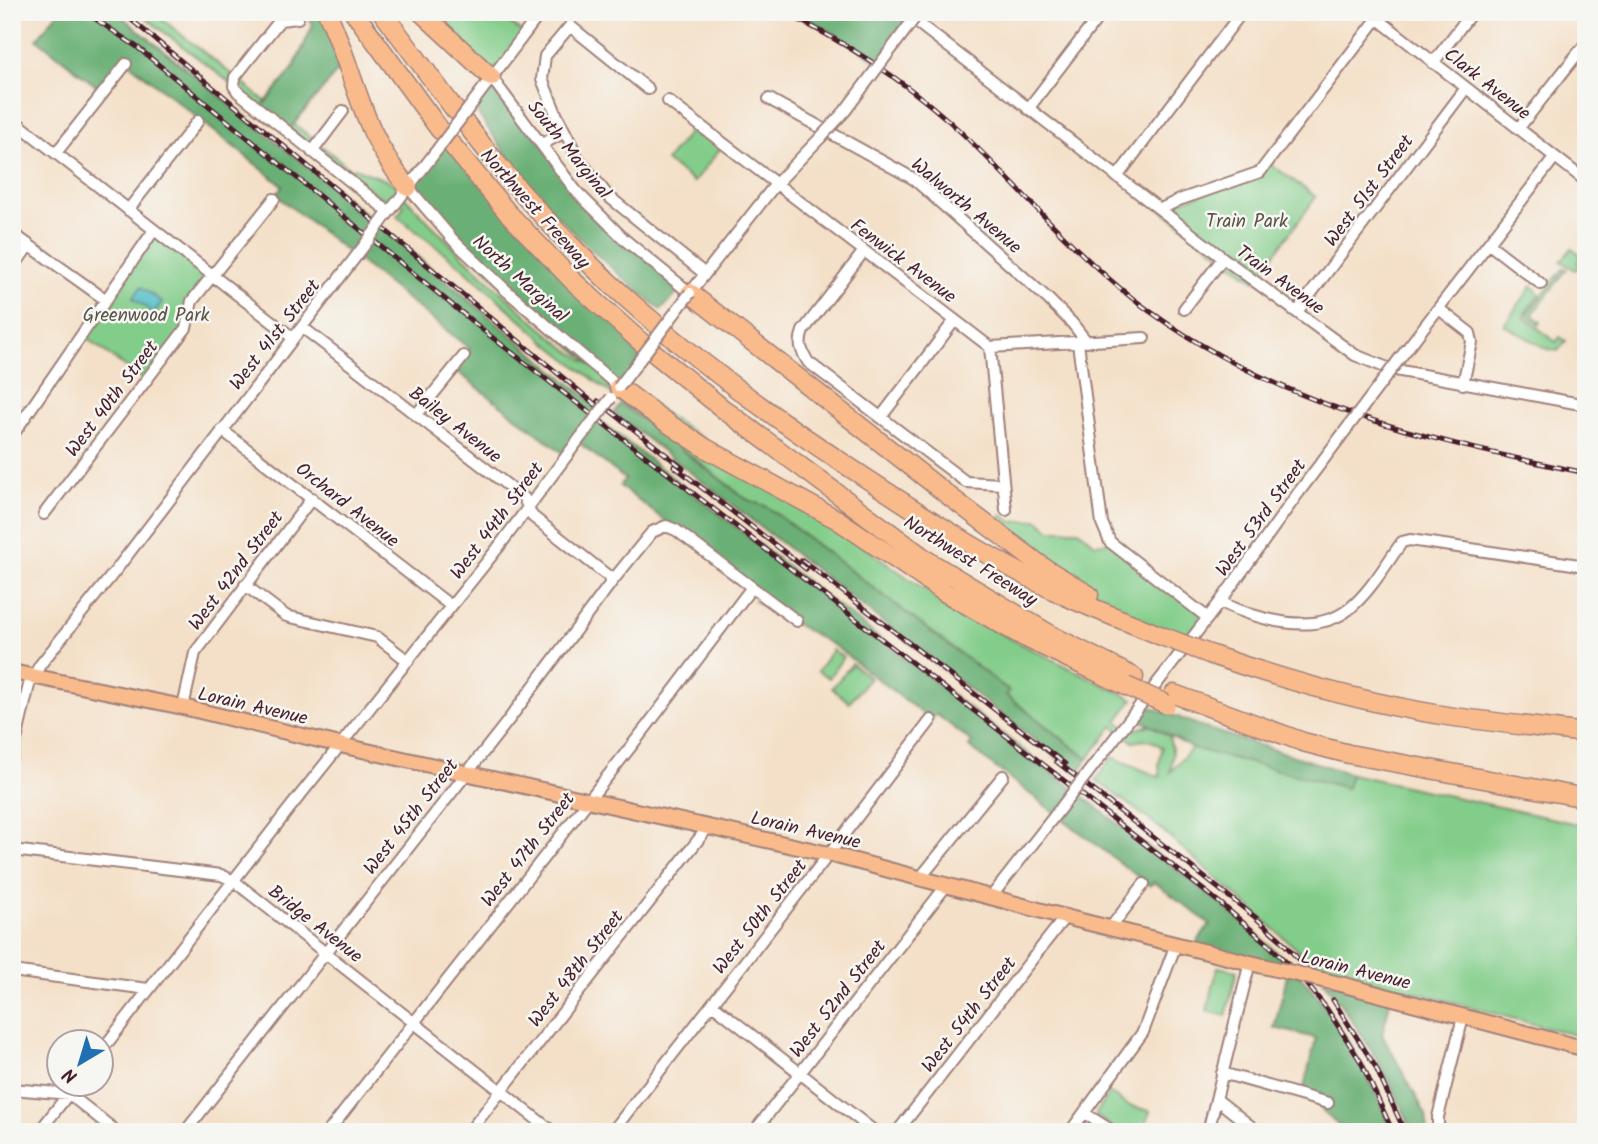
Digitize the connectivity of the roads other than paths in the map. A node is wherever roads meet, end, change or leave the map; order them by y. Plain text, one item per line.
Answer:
1 (327, 12) edge
2 (354, 12) edge
3 (382, 12) edge
4 (421, 12) edge
5 (541, 12) edge
6 (897, 12) edge
7 (919, 12) edge
8 (1102, 12) edge
9 (1242, 12) edge
10 (1472, 12) edge
11 (1373, 15) edge
12 (298, 18) dead end
13 (1586, 43) edge
14 (1433, 63) junction
15 (126, 64) dead end
16 (491, 77) junction
17 (1466, 88) junction
18 (648, 89) dead end
19 (769, 99) dead end
20 (668, 101) dead end
21 (1028, 109) junction
22 (455, 110) dead end
23 (343, 111) dead end
24 (12, 119) edge
25 (198, 121) dead end
26 (467, 125) dead end
27 (1518, 129) junction
28 (440, 130) dead end
29 (565, 132) junction
30 (542, 144) junction
31 (452, 145) dead end
32 (312, 152) junction
33 (56, 153) junction
34 (1555, 157) junction
35 (1117, 177) junction
36 (1586, 181) edge
37 (775, 185) junction
38 (408, 187) junction
39 (274, 199) dead end
40 (1161, 209) junction
41 (128, 210) junction
42 (387, 214) junction
43 (154, 230) junction
44 (12, 233) edge
45 (1489, 244) junction
46 (29, 245) junction
47 (864, 251) junction
48 (1223, 258) junction
49 (12, 269) edge
50 (705, 274) junction
51 (212, 275) junction
52 (1541, 284) dead end
53 (690, 293) junction
54 (106, 300) junction
55 (1184, 309) dead end
56 (1439, 309) junction
57 (1297, 312) junction
58 (955, 320) junction
59 (302, 327) junction
60 (293, 338) junction
61 (1144, 338) dead end
62 (1082, 342) junction
63 (990, 347) junction
64 (464, 356) dead end
65 (1463, 384) junction
66 (615, 392) junction
67 (1585, 404) edge
68 (416, 415) junction
69 (881, 417) junction
70 (222, 430) junction
71 (12, 436) edge
72 (1003, 484) junction
73 (312, 498) junction
74 (527, 506) junction
75 (1006, 510) dead end
76 (44, 514) dead end
77 (1586, 566) edge
78 (613, 580) junction
79 (245, 585) junction
80 (752, 587) junction
81 (1220, 603) junction
82 (451, 606) junction
83 (1208, 618) junction
84 (797, 621) dead end
85 (1156, 634) junction
86 (408, 660) junction
87 (12, 672) edge
88 (33, 677) junction
89 (1130, 682) junction
90 (183, 708) junction
91 (931, 720) dead end
92 (1586, 733) edge
93 (340, 745) junction
94 (12, 757) edge
95 (466, 772) junction
96 (1003, 776) dead end
97 (1586, 798) edge
98 (589, 799) junction
99 (709, 826) junction
100 (12, 850) edge
101 (830, 854) junction
102 (921, 877) junction
103 (234, 881) junction
104 (1144, 884) dead end
105 (946, 886) junction
106 (992, 897) junction
107 (1065, 917) junction
108 (1111, 927) junction
109 (1176, 944) junction
110 (326, 953) junction
111 (1256, 964) junction
112 (12, 971) edge
113 (148, 989) junction
114 (712, 1004) junction
115 (1463, 1017) junction
116 (414, 1021) junction
117 (116, 1031) edge
118 (1586, 1049) edge
119 (800, 1073) junction
120 (1222, 1073) junction
121 (12, 1089) edge
122 (501, 1091) junction
123 (46, 1092) edge
124 (66, 1098) edge
125 (74, 1098) edge
126 (1216, 1099) junction
127 (1328, 1103) dead end
128 (1084, 1113) junction
129 (1441, 1129) edge
130 (39, 1132) edge
131 (117, 1132) edge
132 (186, 1132) edge
133 (328, 1132) edge
134 (469, 1132) edge
135 (553, 1132) edge
136 (612, 1132) edge
137 (754, 1132) edge
138 (875, 1132) edge
139 (897, 1132) edge
140 (1070, 1132) edge
141 (1114, 1132) edge
142 (1208, 1132) edge
143 (1258, 1132) edge

1 - 38 highway
2 - 28 highway
3 - 22 highway
4 - 16 highway
5 - 16 street, West 41st Street
6 - 21 street, Train Avenue
7 - 37 street, West 44th Street, bridge
8 - 21 street
9 - 35 street
10 - 14 street
11 - 14 street, Clark Avenue
11 - 40 street
12 - 32 street
13 - 27 street
14 - 17 street, Clark Avenue
15 - 33 street
16 - 30 street, South Marginal
16 - 38 street, West 41st Street, bridge
17 - 27 street, Clark Avenue
17 - 57 street, West 51st Street
18 - 29 street
19 - 62 street, Walworth Avenue
20 - 37 street, Fenwick Avenue
21 - 35 street, Train Avenue
23 - 32 street
24 - 33 street
25 - 41 street
26 - 85 highway, Northwest Freeway
27 - 34 street, Clark Avenue
29 - 30 street
29 - 50 street
30 - 53 street, South Marginal
31 - 89 highway, Northwest Freeway
32 - 42 street
33 - 41 street
34 - 36 street, Clark Avenue
34 - 45 street, West 53rd Street
35 - 40 street, Train Avenue
37 - 47 street, Fenwick Avenue
37 - 50 street, West 44th Street
38 - 42 street, West 41st Street
38 - 66 street, North Marginal
39 - 51 street, West 40th Street
40 - 48 street, Train Avenue
41 - 43 street
42 - 59 street, West 41st Street, bridge
43 - 51 street
43 - 54 street
44 - 46 street
45 - 52 street
45 - 56 street, West 53rd Street
46 - 49 street
46 - 54 street
47 - 58 street, Fenwick Avenue
47 - 69 street
48 - 55 street
48 - 57 street, Train Avenue
50 - 53 street, West 44th Street
51 - 60 street
51 - 76 street, West 40th Street
53 - 66 street, West 44th Street, bridge
53 - 85 highway
54 - 71 street
56 - 65 street
56 - 81 street, West 53rd Street, bridge
57 - 65 street, Train Avenue
58 - 63 street, Fenwick Avenue
58 - 69 street
59 - 60 street, West 41st Street
59 - 68 street, Bailey Avenue
60 - 70 street, West 41st Street
61 - 62 street
62 - 63 street
62 - 83 street
63 - 72 street
64 - 68 street
65 - 67 street, Train Avenue
66 - 74 street, West 44th Street, bridge
66 - 89 highway
68 - 74 street, Bailey Avenue
69 - 72 street
70 - 73 street, Orchard Avenue
70 - 88 street, West 41st Street
72 - 75 street
73 - 79 street, West 42nd Street
73 - 82 street, Orchard Avenue
74 - 78 street, Bailey Avenue
74 - 82 street, West 44th Street
77 - 81 street
78 - 80 street, West 45th Street
78 - 95 street, West 45th Street
79 - 86 street
79 - 90 street, West 42nd Street
80 - 84 street
80 - 98 street, West 47th Street
81 - 83 street, West 53rd Street
82 - 86 street, West 44th Street
83 - 106 street, West 53rd Street, bridge
85 - 92 highway, Northwest Freeway, bridge
86 - 93 street, West 44th Street
87 - 88 main road, Lorain Avenue
88 - 90 main road, Lorain Avenue
88 - 94 street
89 - 97 highway, Northwest Freeway
90 - 93 main road, Lorain Avenue
91 - 101 street, West 50th Street
93 - 95 main road, Lorain Avenue
93 - 103 street, West 44th Street
95 - 98 main road, Lorain Avenue
95 - 110 street, West 45th Street
96 - 102 street
98 - 99 main road, Lorain Avenue
98 - 116 street, West 47th Street
99 - 101 main road, Lorain Avenue
99 - 122 street, West 48th Street
100 - 103 street, Bridge Avenue
101 - 102 main road, Lorain Avenue
101 - 114 street, West 50th Street
102 - 105 main road, Lorain Avenue
103 - 110 street, Bridge Avenue
103 - 113 street, West 44th Street
104 - 108 street
105 - 106 main road, Lorain Avenue
105 - 119 street, West 52nd Street
106 - 107 main road, Lorain Avenue
107 - 108 main road, Lorain Avenue
107 - 139 street, West 54th Street
108 - 109 main road, Lorain Avenue
109 - 111 main road, Lorain Avenue
109 - 128 street
110 - 116 street, Bridge Avenue
110 - 132 street, West 45th Street
111 - 115 main road, Lorain Avenue, bridge
111 - 120 street
112 - 113 street
113 - 117 street, West 44th Street
114 - 119 street
114 - 136 street, West 50th Street
115 - 118 main road, Lorain Avenue
115 - 129 street
116 - 122 street, Bridge Avenue
116 - 133 street, West 47th Street
119 - 137 street, West 52nd Street
119 - 138 street
120 - 126 street
120 - 127 street
121 - 123 street
122 - 134 street, West 48th Street
122 - 135 street, Bridge Avenue
124 - 130 street
125 - 131 street
126 - 142 street
126 - 143 street
128 - 140 street
128 - 141 street

